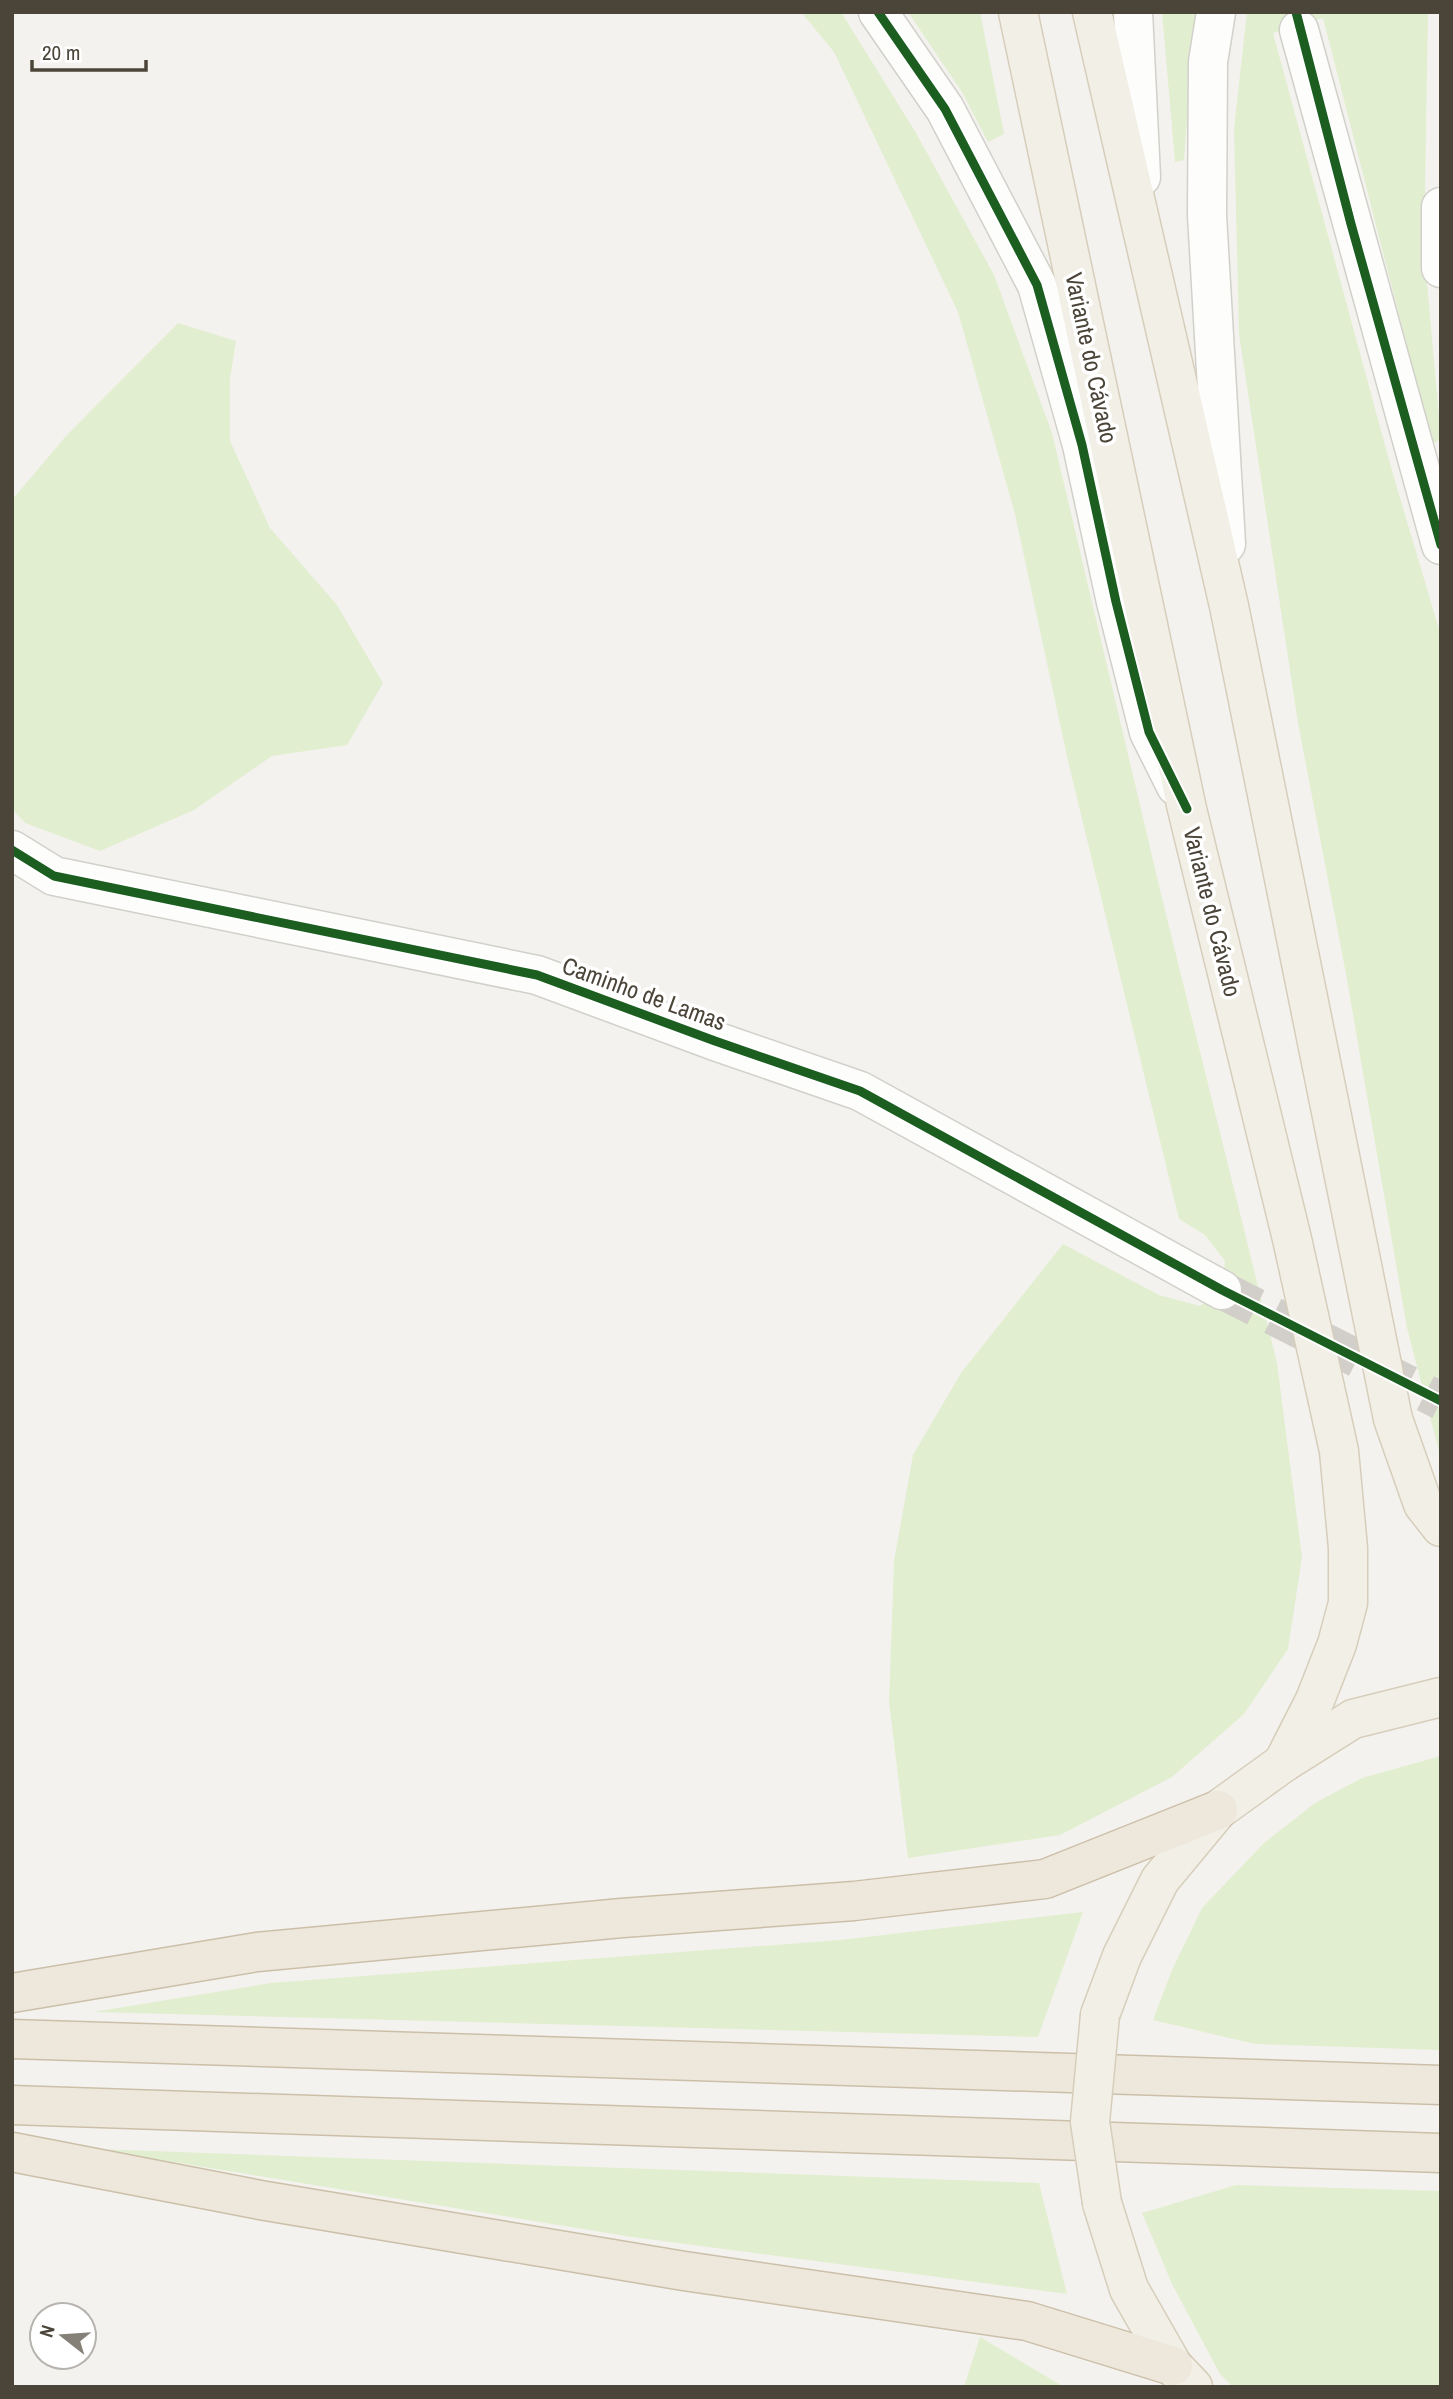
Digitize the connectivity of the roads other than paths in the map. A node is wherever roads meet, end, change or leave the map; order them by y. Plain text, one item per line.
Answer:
1 (878, 12) edge
2 (1018, 12) edge
3 (1092, 12) edge
4 (1133, 12) edge
5 (1216, 12) edge
6 (1299, 30) dead end
7 (1441, 207) edge
8 (1144, 235) junction
9 (1441, 268) edge
10 (1441, 545) edge
11 (1229, 606) junction
12 (1187, 809) junction
13 (12, 850) edge
14 (1222, 1290) tunnel mouth
15 (1441, 1527) edge
16 (1441, 1697) edge
17 (1283, 1763) junction
18 (1218, 1810) junction
19 (12, 1993) edge
20 (12, 2039) edge
21 (1441, 2085) edge
22 (12, 2105) edge
23 (12, 2152) edge
24 (1441, 2153) edge
25 (1183, 2376) edge

1 - 12 street
2 - 12 main road, Variante do Cávado
3 - 8 main road
4 - 8 street
5 - 11 street
6 - 10 street
7 - 9 street
8 - 11 main road
11 - 15 main road
12 - 17 main road, Variante do Cávado
13 - 14 street, Caminho de Lamas
16 - 17 main road
17 - 18 main road
18 - 19 highway
18 - 25 main road, bridge
20 - 21 highway
22 - 24 highway
23 - 25 highway

